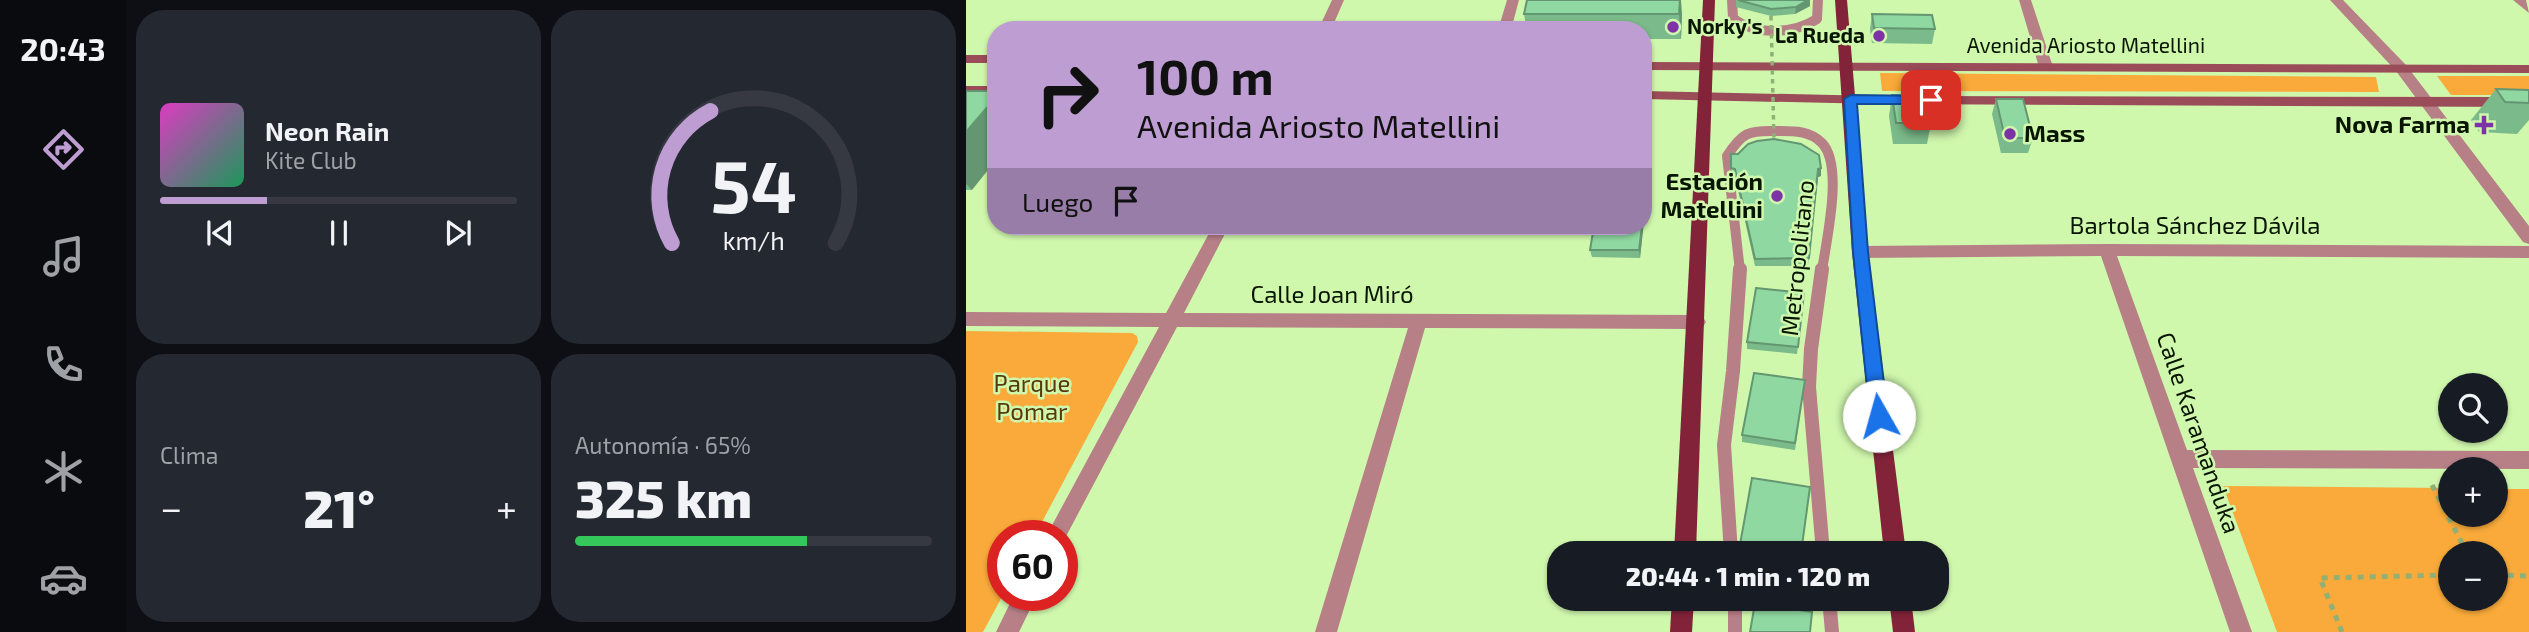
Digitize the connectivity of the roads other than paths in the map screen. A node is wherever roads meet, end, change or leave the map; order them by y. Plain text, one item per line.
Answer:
1 (1338, 0) edge
2 (1513, 0) edge
3 (1709, 0) edge
4 (1732, 0) edge
5 (1818, 0) edge
6 (1841, 0) edge
7 (2025, 0) edge
8 (2336, 0) edge
9 (2519, 0) edge
10 (2529, 9) edge
11 (1328, 21) edge
12 (1507, 21) edge
13 (966, 59) edge
14 (987, 59) edge
15 (1652, 66) edge
16 (1706, 66) junction
17 (1848, 66) junction
18 (2046, 67) junction
19 (2401, 68) junction
20 (2529, 69) edge
21 (966, 90) edge
22 (987, 90) edge
23 (1652, 95) edge
24 (1704, 97) junction
25 (1851, 99) junction
26 (2529, 102) edge
27 (2427, 103) junction
28 (1216, 235) edge
29 (2529, 238) edge
30 (2108, 250) junction
31 (1860, 252) junction
32 (2529, 253) edge
33 (966, 319) edge
34 (1419, 319) junction
35 (1170, 320) junction
36 (1697, 322) junction
37 (2181, 459) junction
38 (2529, 460) edge
39 (1065, 520) edge
40 (1686, 541) edge
41 (1730, 541) edge
42 (1822, 541) edge
43 (1894, 541) edge
44 (1018, 611) edge
45 (1682, 611) edge
46 (1735, 611) edge
47 (1830, 611) edge
48 (1902, 611) edge
49 (1007, 632) edge
50 (1326, 632) edge
51 (1681, 632) edge
52 (1735, 632) edge
53 (1832, 632) edge
54 (1904, 632) edge
55 (2241, 632) edge

1 - 11 street
2 - 12 street
3 - 16 main road
4 - 5 lane
6 - 17 main road
7 - 18 street
8 - 19 street
9 - 10 street
13 - 14 main road
15 - 16 main road, Avenida Ariosto Matellini
16 - 17 main road, Avenida Ariosto Matellini
16 - 24 main road
17 - 18 main road, Avenida Ariosto Matellini
17 - 25 main road
18 - 19 main road, Avenida Ariosto Matellini
19 - 20 main road, Avenida Ariosto Matellini
19 - 27 street
21 - 22 main road
23 - 24 main road
24 - 25 main road
24 - 36 main road
25 - 27 main road
25 - 31 main road
26 - 27 main road
27 - 29 street
28 - 35 street
30 - 31 street, Bartola Sánchez Dávila
30 - 32 street, Bartola Sánchez Dávila
30 - 37 street, Calle Karamanduka
31 - 43 main road
33 - 35 street, Calle Joan Miró
34 - 35 street, Calle Joan Miró
34 - 36 street, Calle Joan Miró
34 - 50 street
35 - 39 street
36 - 40 main road
37 - 38 street
37 - 55 street, Calle Karamanduka
41 - 42 lane, Metropolitano
44 - 49 street
45 - 51 main road
46 - 52 lane
47 - 53 lane
48 - 54 main road

